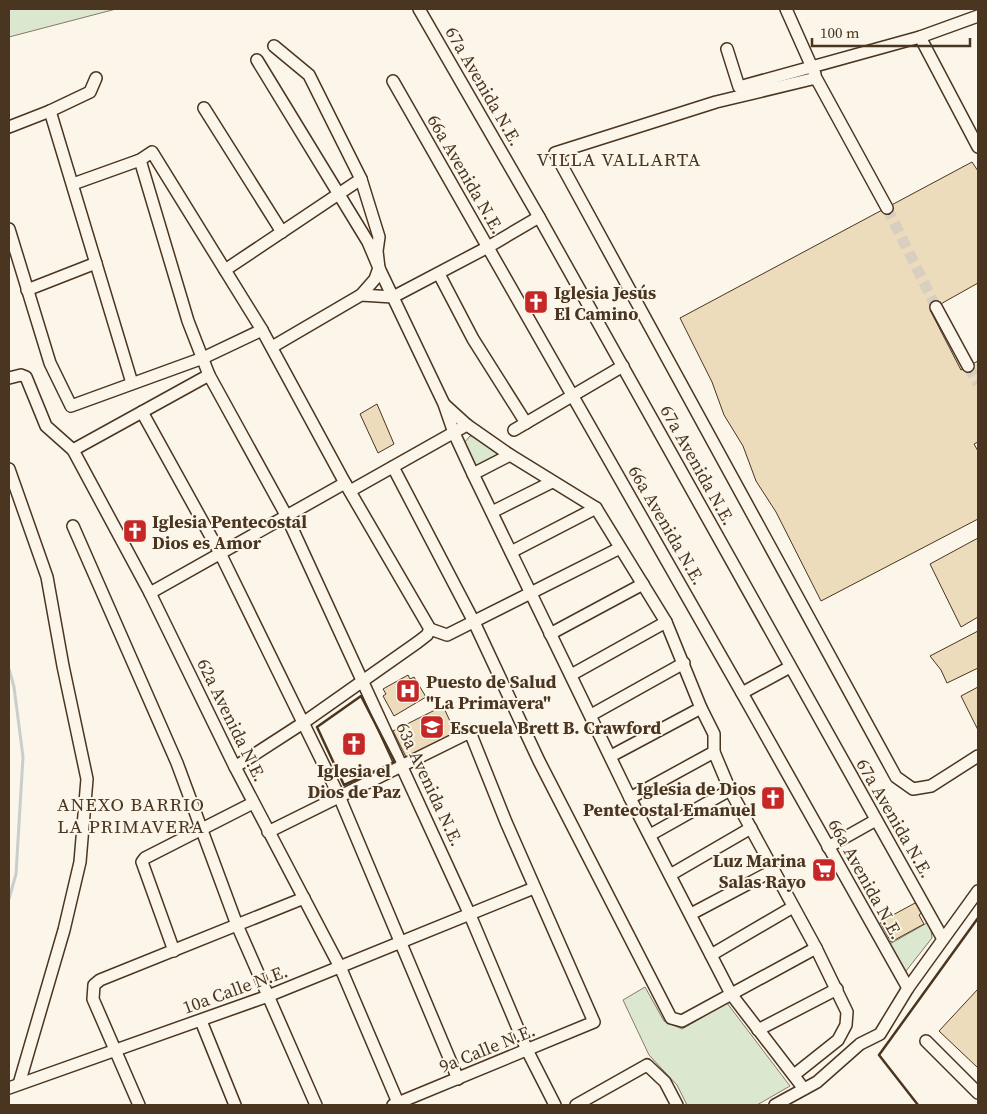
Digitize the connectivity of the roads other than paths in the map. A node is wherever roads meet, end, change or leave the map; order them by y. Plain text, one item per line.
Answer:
1 (419, 9) edge
2 (786, 9) edge
3 (978, 16) edge
4 (920, 37) junction
5 (274, 46) dead end
6 (727, 48) dead end
7 (257, 60) dead end
8 (814, 73) junction
9 (96, 78) dead end
10 (394, 82) dead end
11 (204, 108) dead end
12 (50, 111) junction
13 (9, 127) edge
14 (978, 147) edge
15 (140, 160) junction
16 (361, 179) junction
17 (73, 184) junction
18 (339, 194) junction
19 (887, 208) tunnel mouth
20 (539, 216) junction
21 (9, 229) edge
22 (282, 232) junction
23 (488, 247) junction
24 (96, 263) junction
25 (379, 268) junction
26 (225, 270) junction
27 (439, 274) junction
28 (27, 290) junction
29 (399, 294) junction
30 (361, 295) junction
31 (936, 307) tunnel mouth
32 (262, 330) junction
33 (272, 347) junction
34 (203, 358) junction
35 (623, 366) junction
36 (968, 366) tunnel mouth
37 (209, 375) junction
38 (9, 378) edge
39 (132, 383) junction
40 (573, 395) junction
41 (444, 404) junction
42 (142, 412) junction
43 (526, 423) junction
44 (467, 425) junction
45 (514, 430) dead end
46 (454, 433) junction
47 (73, 450) junction
48 (510, 456) junction
49 (393, 467) junction
50 (9, 469) edge
51 (473, 474) junction
52 (552, 482) junction
53 (347, 487) junction
54 (596, 508) junction
55 (492, 512) junction
56 (286, 515) junction
57 (73, 526) dead end
58 (620, 548) junction
59 (511, 552) junction
60 (220, 553) junction
61 (643, 584) junction
62 (531, 592) junction
63 (150, 593) junction
64 (474, 622) junction
65 (666, 622) junction
66 (430, 628) junction
67 (550, 634) junction
68 (684, 663) junction
69 (790, 668) junction
70 (571, 675) junction
71 (362, 681) junction
72 (742, 692) junction
73 (701, 708) junction
74 (591, 715) junction
75 (303, 723) junction
76 (714, 752) junction
77 (611, 756) junction
78 (978, 756) edge
79 (402, 765) junction
80 (235, 767) junction
81 (730, 790) junction
82 (339, 796) junction
83 (630, 798) junction
84 (254, 803) junction
85 (876, 820) junction
86 (751, 828) junction
87 (203, 829) junction
88 (268, 832) junction
89 (650, 836) junction
90 (828, 847) junction
91 (774, 870) junction
92 (670, 875) junction
93 (534, 888) junction
94 (978, 891) edge
95 (304, 898) junction
96 (793, 907) junction
97 (691, 914) junction
98 (470, 915) junction
99 (237, 925) junction
100 (943, 939) junction
101 (401, 944) junction
102 (816, 948) junction
103 (174, 951) junction
104 (711, 955) junction
105 (341, 969) junction
106 (908, 988) junction
107 (837, 989) junction
108 (731, 994) junction
109 (268, 996) junction
110 (201, 1021) junction
111 (758, 1030) junction
112 (926, 1041) dead end
113 (116, 1050) junction
114 (527, 1050) junction
115 (794, 1075) junction
116 (458, 1079) junction
117 (14, 1086) edge
118 (804, 1089) junction
119 (978, 1093) edge
120 (138, 1105) edge
121 (235, 1105) edge
122 (316, 1105) edge
123 (397, 1105) edge
124 (555, 1105) edge
125 (576, 1105) edge
126 (677, 1105) edge
127 (775, 1105) edge

1 - 20 street, 67a Avenida N.E.
2 - 8 street
3 - 4 street
4 - 8 street
4 - 14 street
5 - 16 street
6 - 8 street
7 - 18 street
8 - 19 street
8 - 78 street
9 - 12 street
10 - 23 street, 66a Avenida N.E.
11 - 22 street
12 - 13 street
12 - 17 street
15 - 17 street
15 - 26 street
15 - 34 street, 63a Avenida N.E.
16 - 18 street
16 - 25 street
17 - 24 street
18 - 22 street
18 - 25 street
20 - 23 street
20 - 35 street, 67a Avenida N.E.
21 - 28 street
22 - 26 street
23 - 27 street
23 - 40 street, 66a Avenida N.E.
24 - 28 street
24 - 39 street
25 - 29 street
25 - 30 street
26 - 32 street
27 - 29 street
27 - 43 street
28 - 39 street
29 - 30 street
29 - 41 street
30 - 33 street
31 - 36 street
32 - 33 street
32 - 34 street
33 - 53 street
34 - 37 street, 63a Avenida N.E.
34 - 39 street
35 - 40 street
35 - 69 street, 67a Avenida N.E.
37 - 42 street
37 - 56 street, 63a Avenida N.E.
38 - 47 street, 62a Avenida N.E.
40 - 43 street
40 - 72 street, 66a Avenida N.E.
41 - 44 street
41 - 46 street
42 - 47 street
42 - 60 street
43 - 45 street
44 - 46 street
44 - 48 street
46 - 49 street
46 - 51 street
47 - 63 street, 62a Avenida N.E.
48 - 51 street
48 - 52 street
49 - 53 street
49 - 64 street
50 - 117 street
51 - 55 street
52 - 54 street
52 - 55 street
53 - 56 street
53 - 66 street
54 - 58 street
54 - 59 street
55 - 59 street
56 - 60 street
56 - 71 street, 63a Avenida N.E.
57 - 87 street
58 - 61 street
58 - 62 street
59 - 62 street
60 - 63 street
60 - 75 street
61 - 65 street
61 - 67 street
62 - 64 street
62 - 67 street
63 - 80 street, 62a Avenida N.E.
64 - 66 street
64 - 108 street
65 - 68 street
65 - 70 street
66 - 71 street
67 - 70 street
68 - 73 street
68 - 74 street
69 - 72 street
69 - 85 street, 67a Avenida N.E.
70 - 74 street
71 - 75 street
71 - 79 street, 63a Avenida N.E.
72 - 90 street, 66a Avenida N.E.
73 - 76 street
73 - 77 street
74 - 77 street
75 - 80 street
75 - 82 street
76 - 81 street
76 - 83 street
77 - 83 street
79 - 82 street
79 - 93 street
79 - 98 street, 63a Avenida N.E.
80 - 84 street, 62a Avenida N.E.
81 - 86 street
81 - 89 street
82 - 88 street
82 - 101 street
83 - 89 street
84 - 87 street
84 - 88 street, 62a Avenida N.E.
85 - 90 street
85 - 100 street, 67a Avenida N.E.
86 - 91 street
86 - 92 street
87 - 99 street
87 - 103 street
88 - 95 street, 62a Avenida N.E.
89 - 92 street
90 - 106 street, 66a Avenida N.E.
91 - 96 street
91 - 97 street
92 - 97 street
93 - 98 street, 10a Calle N.E.
93 - 114 street, 9a Calle N.E.
94 - 100 street
95 - 99 street
95 - 105 street, 62a Avenida N.E.
96 - 102 street
96 - 104 street
97 - 104 street
98 - 101 street, 10a Calle N.E.
98 - 114 street, 63a Avenida N.E.
99 - 103 street
99 - 109 street
100 - 106 street
101 - 105 street, 10a Calle N.E.
101 - 116 street
102 - 107 street
102 - 108 street
103 - 113 street
104 - 108 street
105 - 109 street, 10a Calle N.E.
105 - 123 street, 62a Avenida N.E.
106 - 118 street
107 - 111 street
107 - 115 street
108 - 111 street
109 - 110 street, 10a Calle N.E.
109 - 122 street
110 - 113 street, 10a Calle N.E.
110 - 121 street
111 - 115 street
112 - 119 street
113 - 117 street, 10a Calle N.E.
113 - 120 street
114 - 116 street, 9a Calle N.E.
114 - 124 street, 63a Avenida N.E.
115 - 118 street
116 - 123 street, 9a Calle N.E.
118 - 127 street
125 - 126 street

